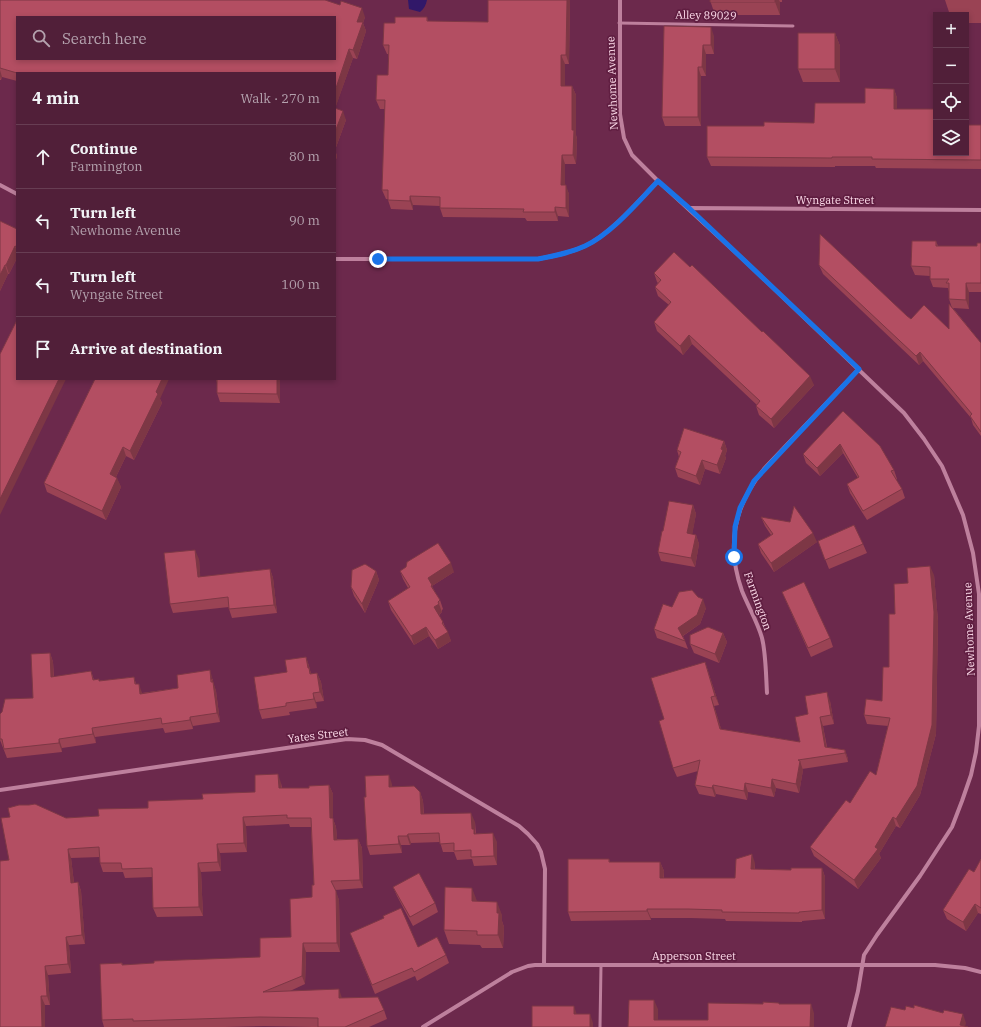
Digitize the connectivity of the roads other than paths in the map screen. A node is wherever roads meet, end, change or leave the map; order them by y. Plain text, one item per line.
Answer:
1 (620, 0) edge
2 (619, 23) junction
3 (792, 26) dead end
4 (658, 181) junction
5 (0, 185) edge
6 (16, 193) edge
7 (689, 208) junction
8 (981, 210) edge
9 (336, 259) edge
10 (859, 369) junction
11 (767, 693) dead end
12 (0, 790) edge
13 (862, 964) junction
14 (544, 965) junction
15 (601, 965) junction
16 (981, 972) edge
17 (423, 1027) edge
18 (600, 1027) edge
19 (849, 1027) edge

1 - 2 street, Newhome Avenue
2 - 3 lane, Alley 89029
2 - 4 street, Newhome Avenue
4 - 7 street, Newhome Avenue
4 - 9 street
5 - 6 street
7 - 8 street, Wyngate Street
7 - 10 street, Newhome Avenue
10 - 11 street, Farmington
10 - 13 street, Newhome Avenue
12 - 14 street, Yates Street
13 - 15 street, Apperson Street
13 - 16 street, Apperson Street
13 - 19 street, Newhome Avenue
14 - 15 street, Apperson Street
14 - 17 street, Apperson Street
15 - 18 lane

